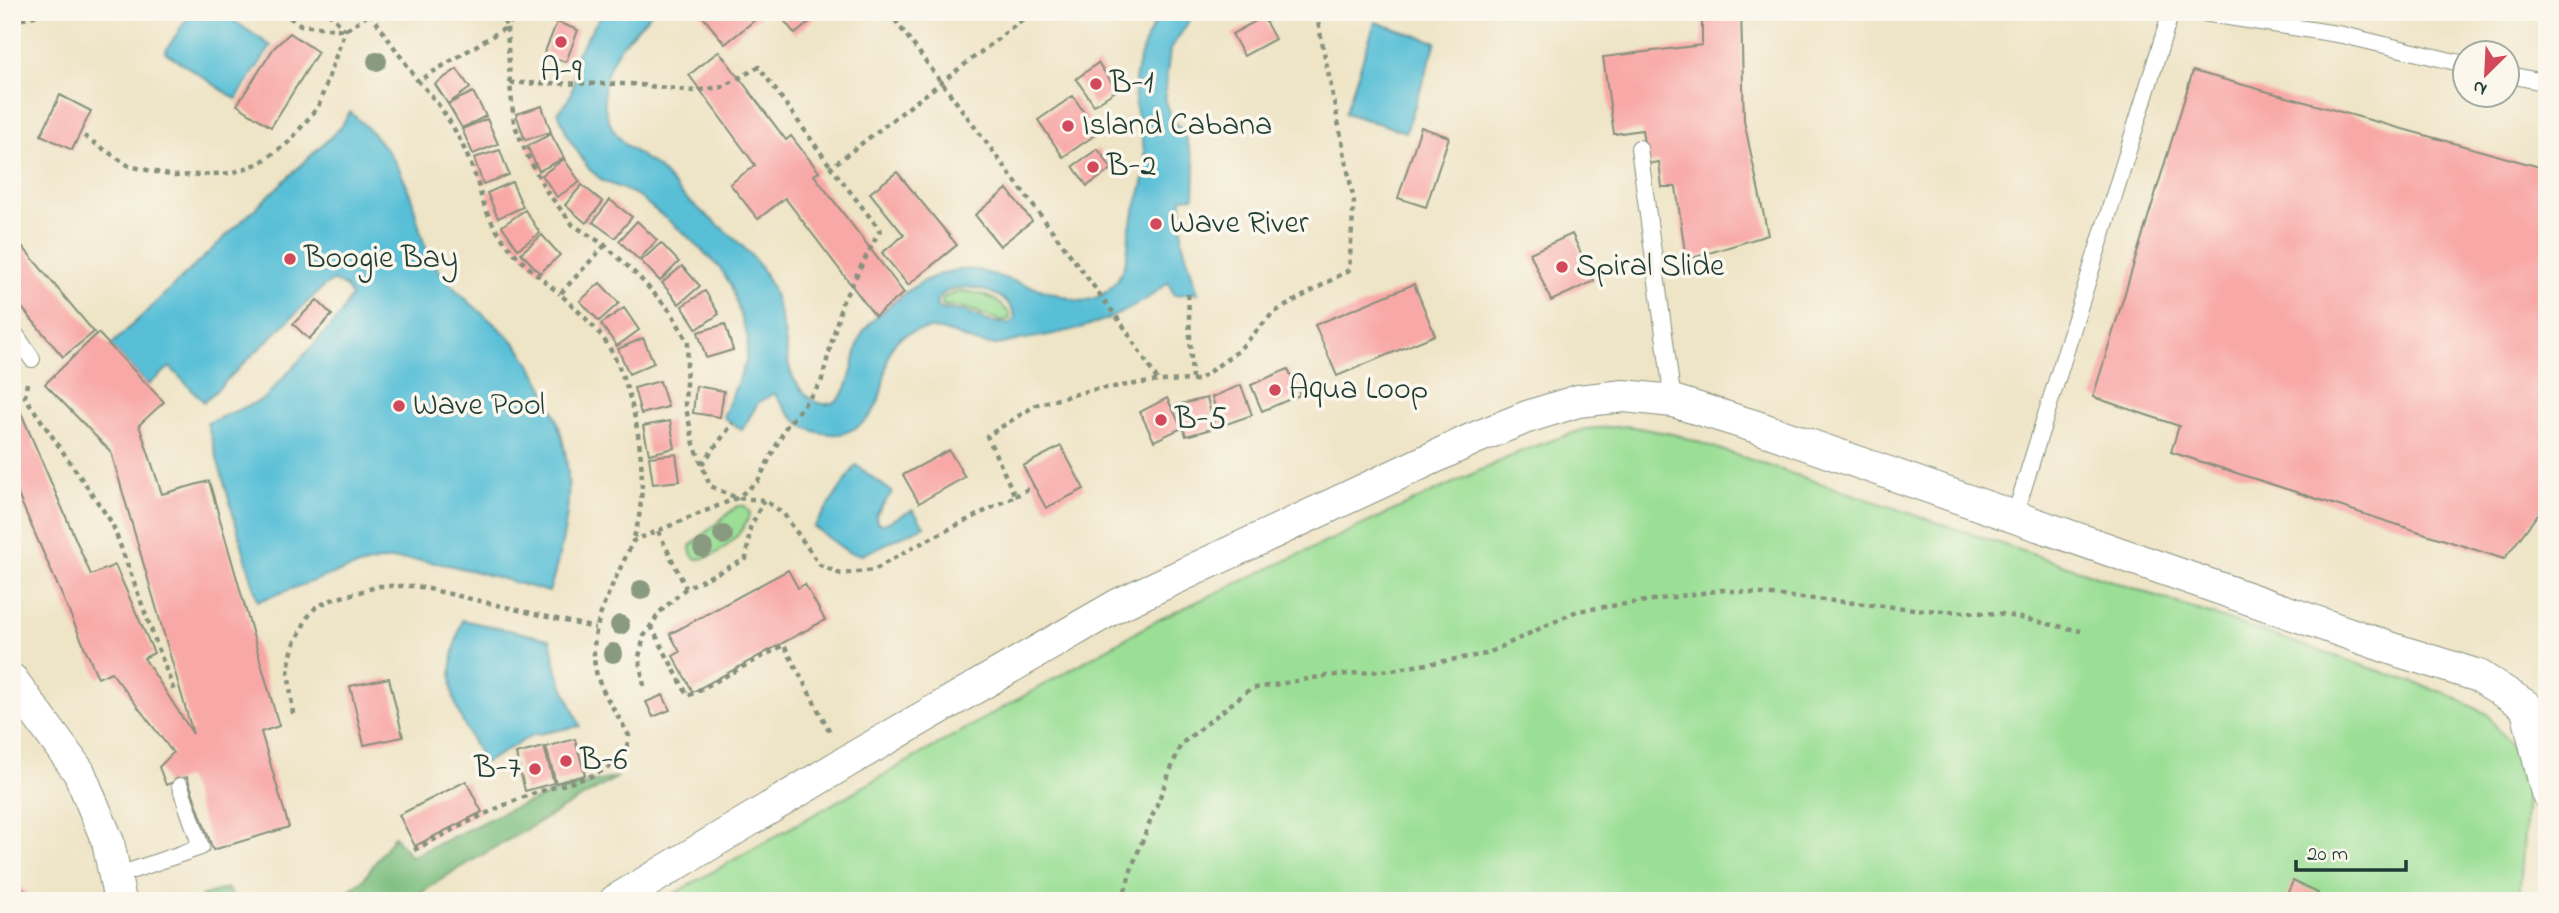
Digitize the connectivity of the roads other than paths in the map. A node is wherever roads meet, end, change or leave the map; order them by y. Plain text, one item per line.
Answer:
1 (2171, 12) edge
2 (2197, 12) edge
3 (2450, 60) edge
4 (2520, 77) edge
5 (2547, 83) edge
6 (1639, 148) dead end
7 (12, 329) edge
8 (32, 359) road end
9 (1673, 401) junction
10 (2014, 518) junction
11 (12, 680) edge
12 (2536, 710) edge
13 (180, 786) dead end
14 (2547, 793) edge
15 (118, 888) edge
16 (615, 901) edge

1 - 10 lane
2 - 3 lane
4 - 5 lane
6 - 9 lane
7 - 8 lane
9 - 10 street
9 - 16 street
10 - 12 street
11 - 15 street
12 - 14 street
13 - 15 lane

